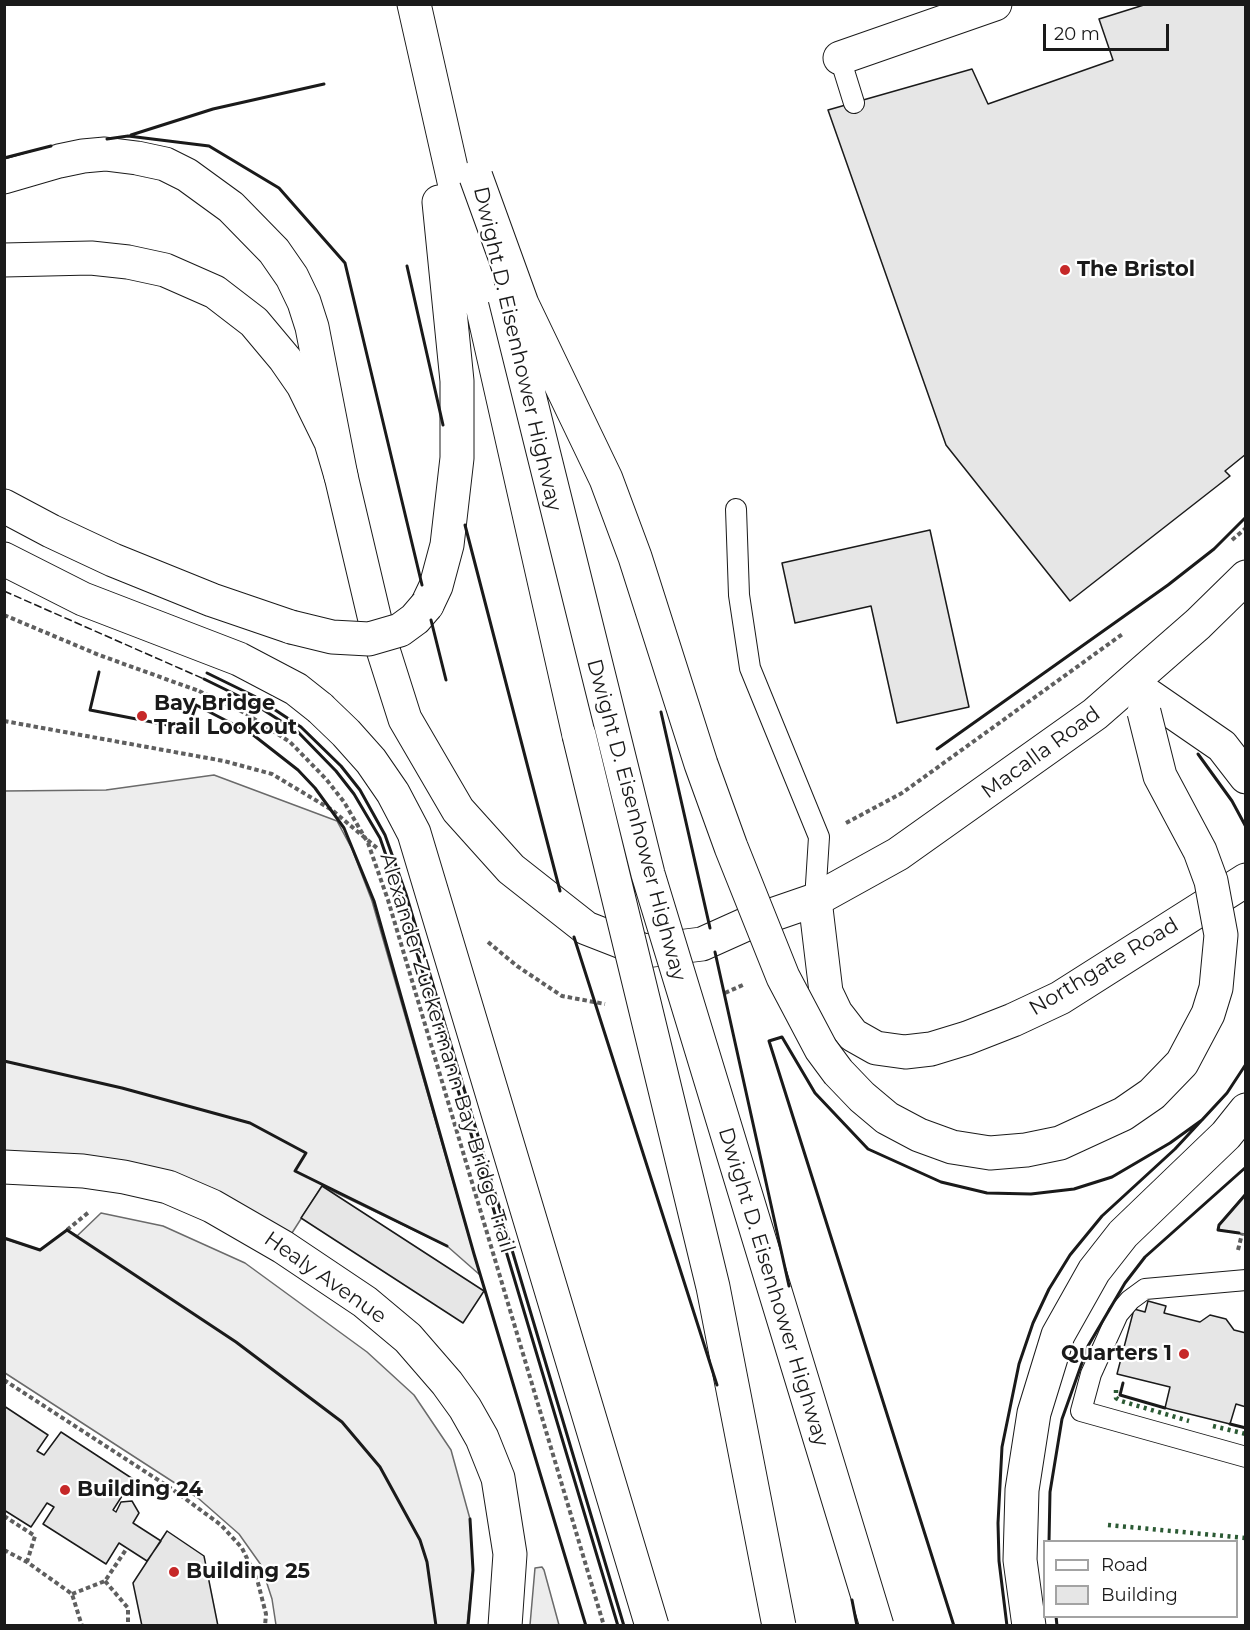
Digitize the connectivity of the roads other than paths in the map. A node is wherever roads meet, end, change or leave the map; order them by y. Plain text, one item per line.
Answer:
1 (413, 4) edge
2 (436, 4) edge
3 (995, 4) edge
4 (840, 58) joint
5 (854, 103) dead end
6 (4, 177) edge
7 (476, 177) junction
8 (4, 260) edge
9 (341, 476) junction
10 (4, 506) edge
11 (736, 509) dead end
12 (4, 559) edge
13 (1245, 577) edge
14 (1144, 700) junction
15 (1245, 777) edge
16 (1245, 880) edge
17 (815, 900) junction
18 (1245, 1110) edge
19 (4, 1167) edge
20 (1245, 1280) edge
21 (1245, 1457) edge
22 (505, 1626) edge
23 (652, 1626) edge
24 (779, 1626) edge
25 (877, 1626) edge
26 (1029, 1626) edge

1 - 10 main road, bridge
1 - 24 main road, Dwight D. Eisenhower Highway, bridge
2 - 7 main road, Dwight D. Eisenhower Highway
3 - 4 main road
4 - 5 lane
6 - 9 main road
7 - 14 main road, bridge
7 - 25 main road, Dwight D. Eisenhower Highway, bridge
8 - 9 main road
9 - 17 main road, Macalla Road
11 - 17 lane
12 - 23 main road, bridge
13 - 14 main road, Macalla Road
14 - 15 main road
14 - 17 main road, Macalla Road
16 - 17 main road, Northgate Road
18 - 26 main road
19 - 22 main road, Healy Avenue
20 - 21 lane

